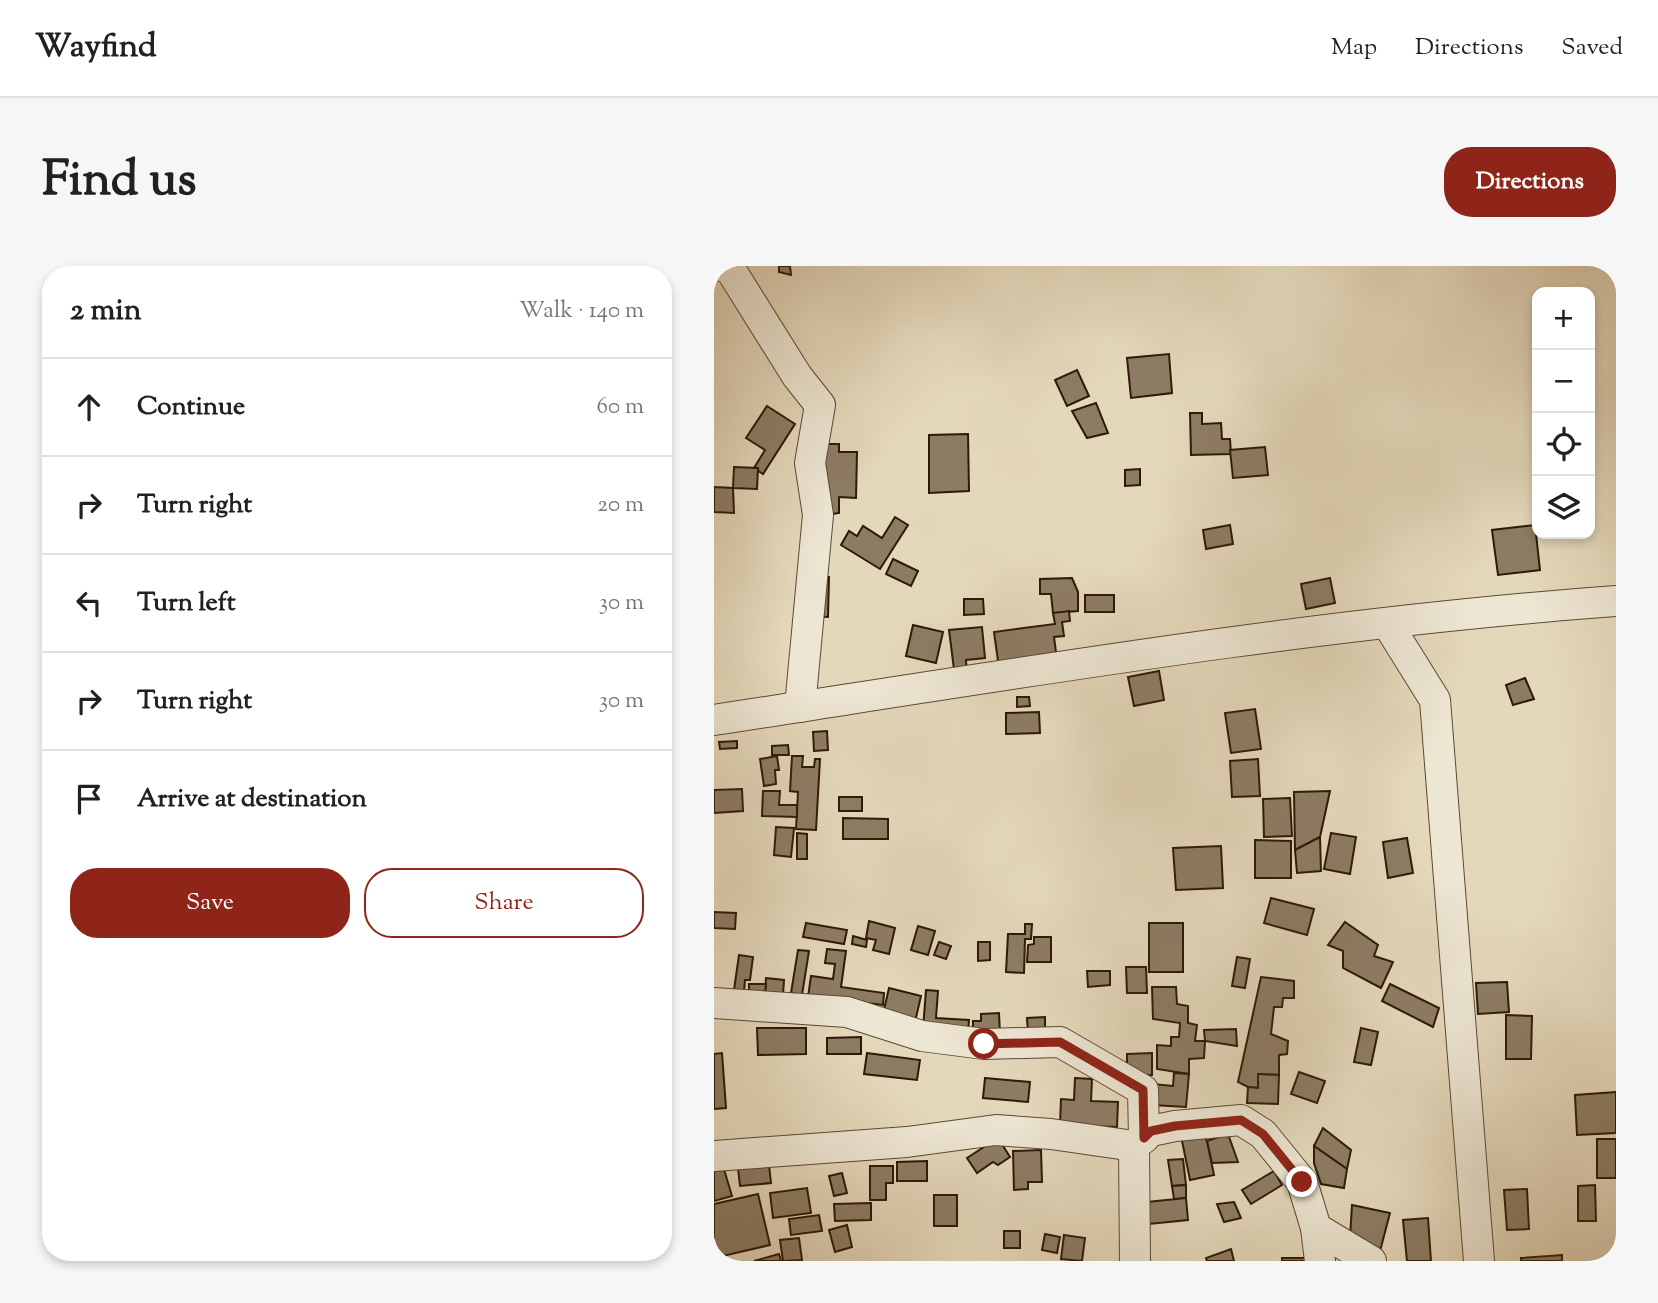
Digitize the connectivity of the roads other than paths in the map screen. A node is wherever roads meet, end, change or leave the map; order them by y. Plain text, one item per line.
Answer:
1 (724, 266) edge
2 (1616, 601) edge
3 (1387, 623) junction
4 (800, 707) junction
5 (714, 720) edge
6 (714, 1003) edge
7 (1139, 1142) junction
8 (714, 1156) edge
9 (1316, 1228) junction
10 (1135, 1261) edge
11 (1320, 1261) edge
12 (1371, 1261) edge
13 (1479, 1261) edge

1 - 4 street
2 - 3 street
3 - 4 street
3 - 13 street
4 - 5 street
6 - 7 street
7 - 8 street
7 - 9 street
7 - 10 street
9 - 11 street
9 - 12 street

